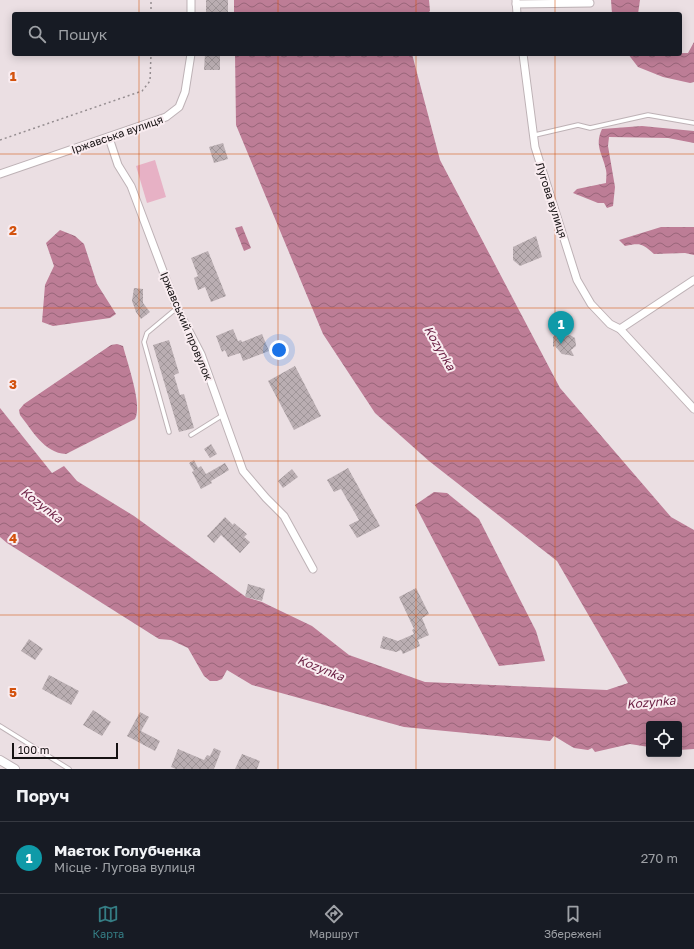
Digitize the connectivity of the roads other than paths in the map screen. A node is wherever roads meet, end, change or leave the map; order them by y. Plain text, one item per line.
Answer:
1 (191, 0) edge
2 (516, 2) edge
3 (590, 3) dead end
4 (191, 12) edge
5 (518, 12) edge
6 (191, 56) edge
7 (523, 56) edge
8 (694, 123) edge
9 (535, 135) junction
10 (109, 138) junction
11 (0, 174) edge
12 (694, 280) edge
13 (177, 308) junction
14 (620, 329) junction
15 (694, 409) edge
16 (223, 415) junction
17 (169, 432) dead end
18 (191, 435) dead end
19 (313, 569) dead end
20 (0, 726) edge
21 (0, 760) edge
22 (15, 769) edge
23 (69, 769) edge

1 - 4 street
2 - 3 street
2 - 5 street
6 - 10 street, Іржавська вулиця
7 - 9 street, Лугова вулиця
8 - 9 lane
9 - 14 street, Лугова вулиця
10 - 11 street, Іржавська вулиця
10 - 13 street, Іржавський провулок
12 - 14 street
13 - 16 street, Іржавський провулок
13 - 17 lane
14 - 15 street, Лугова вулиця
16 - 18 lane
16 - 19 street, Іржавський провулок
20 - 23 lane
21 - 22 street

